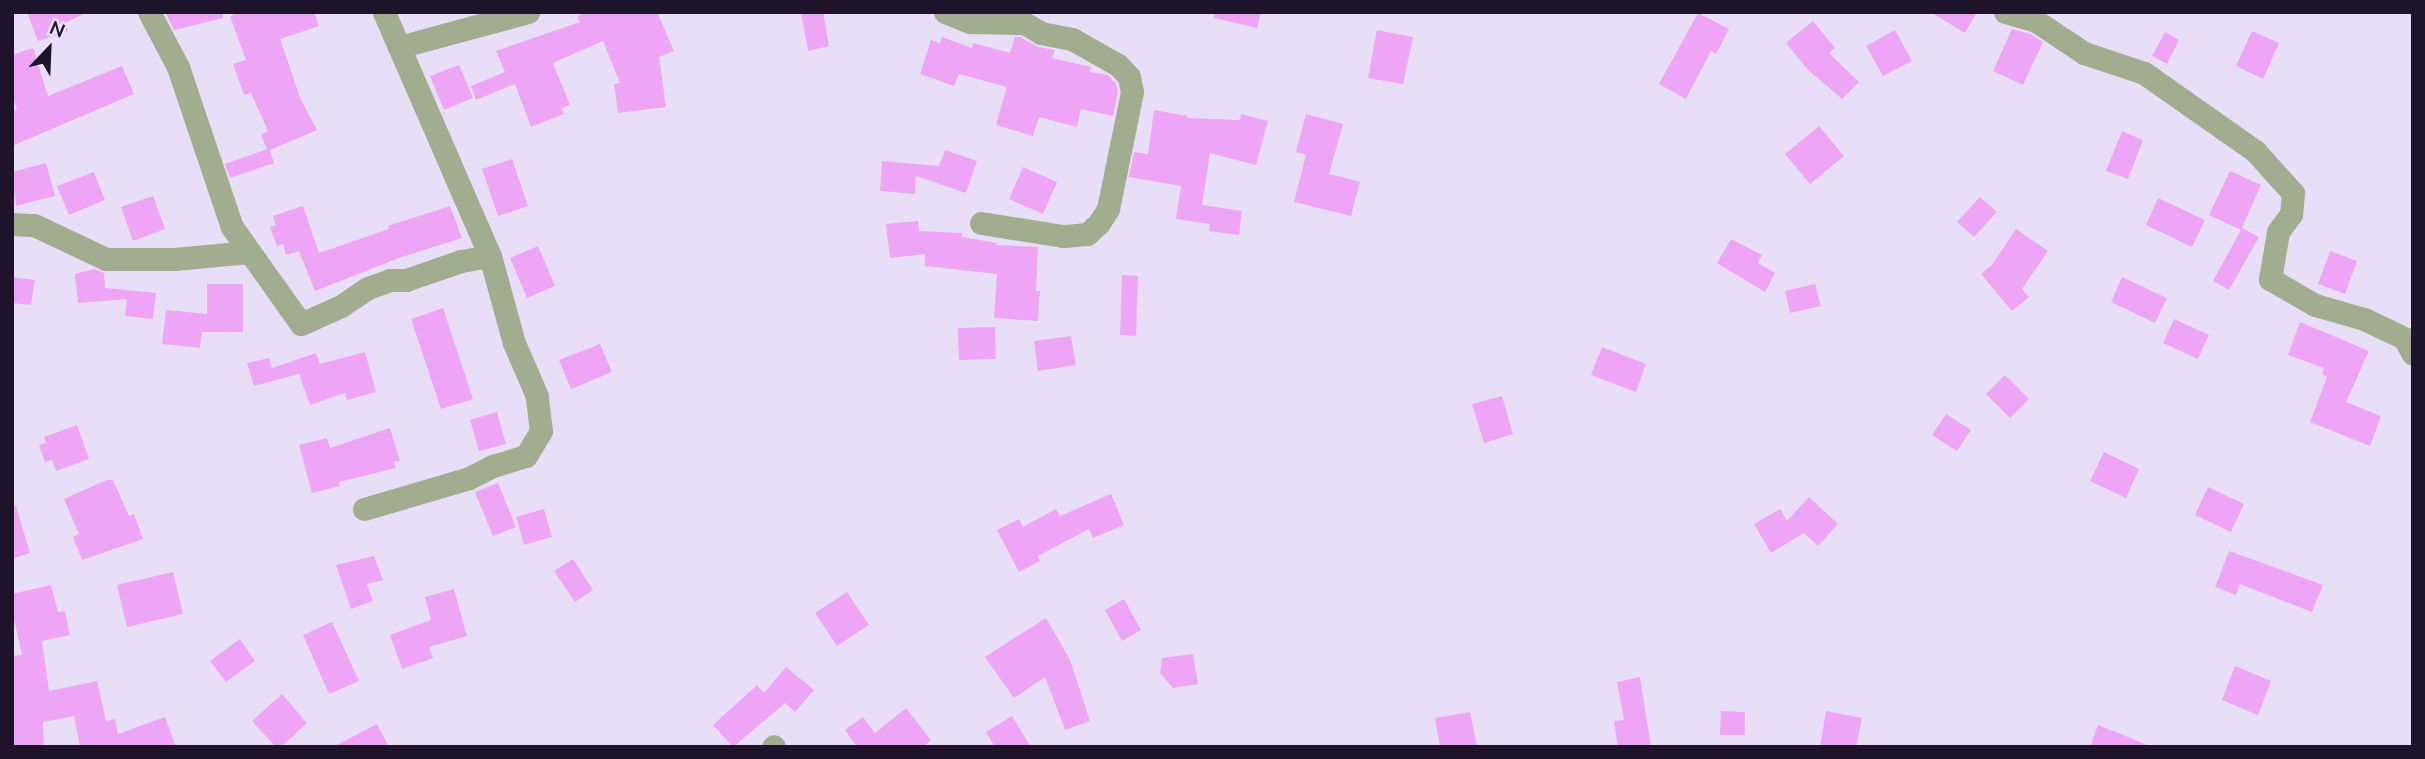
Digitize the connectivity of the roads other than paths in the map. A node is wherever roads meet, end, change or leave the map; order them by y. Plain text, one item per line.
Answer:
1 (149, 12) edge
2 (384, 12) edge
3 (528, 12) edge
4 (945, 12) edge
5 (2005, 12) edge
6 (399, 47) junction
7 (981, 223) dead end
8 (12, 224) edge
9 (250, 252) junction
10 (490, 256) junction
11 (2413, 354) edge
12 (363, 509) dead end

1 - 9 street
2 - 6 street
3 - 6 street
4 - 7 street
5 - 11 street
6 - 10 street
8 - 9 street
9 - 10 street
10 - 12 street

